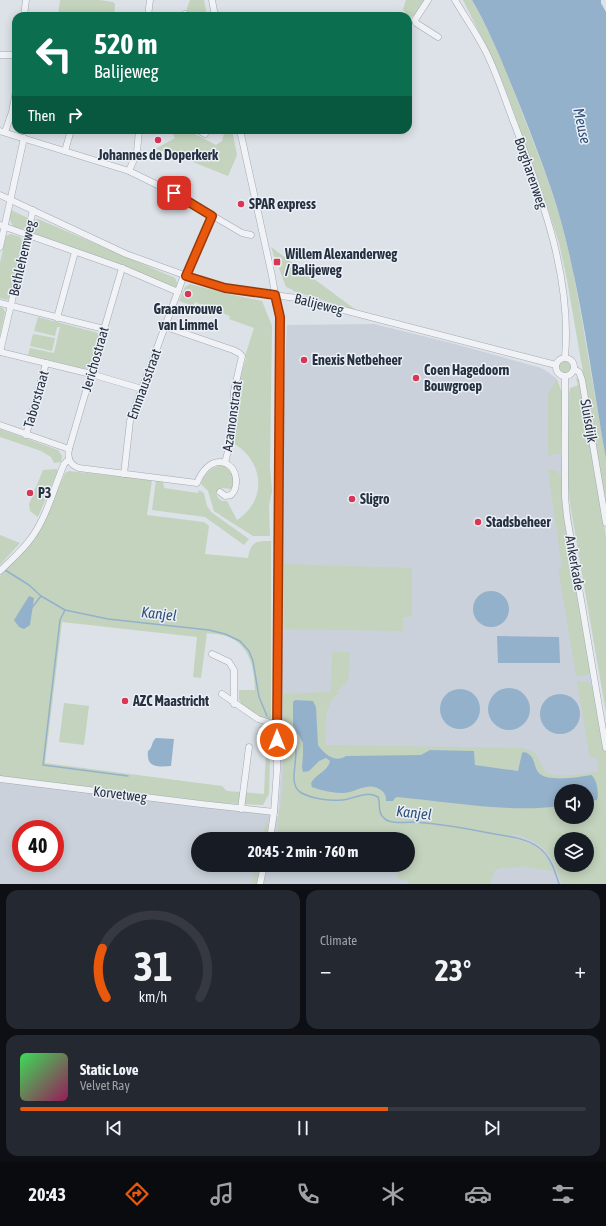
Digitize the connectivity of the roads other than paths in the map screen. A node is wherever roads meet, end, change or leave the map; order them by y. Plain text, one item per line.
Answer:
1 (26, 0) edge
2 (150, 0) edge
3 (212, 0) edge
4 (428, 0) edge
5 (455, 0) edge
6 (24, 12) edge
7 (148, 12) edge
8 (214, 12) edge
9 (438, 37) dead end
10 (0, 55) edge
11 (12, 56) edge
12 (12, 112) edge
13 (3, 131) edge
14 (70, 134) edge
15 (139, 134) edge
16 (241, 134) edge
17 (24, 138) junction
18 (65, 151) junction
19 (129, 172) junction
20 (0, 195) edge
21 (10, 199) junction
22 (33, 210) junction
23 (212, 216) junction
24 (2, 225) edge
25 (27, 234) junction
26 (251, 235) dead end
27 (0, 247) edge
28 (75, 252) junction
29 (122, 268) junction
30 (185, 276) junction
31 (178, 292) junction
32 (275, 295) junction
33 (0, 303) edge
34 (11, 306) junction
35 (57, 318) junction
36 (166, 327) junction
37 (104, 329) junction
38 (0, 352) edge
39 (565, 357) junction
40 (46, 363) junction
41 (556, 364) junction
42 (574, 369) junction
43 (91, 374) junction
44 (565, 376) junction
45 (142, 389) junction
46 (0, 425) edge
47 (26, 434) junction
48 (69, 450) junction
49 (69, 459) junction
50 (225, 463) junction
51 (124, 474) junction
52 (220, 492) dead end
53 (606, 523) edge
54 (0, 571) edge
55 (212, 654) dead end
56 (222, 694) dead end
57 (234, 704) junction
58 (277, 725) junction
59 (249, 747) dead end
60 (606, 748) edge
61 (0, 779) edge
62 (241, 809) junction
63 (274, 812) junction
64 (271, 832) edge
65 (263, 872) edge
66 (260, 884) edge

1 - 6 street
2 - 7 street
3 - 8 street
4 - 9 street
5 - 39 street, Borgharenweg
10 - 11 street
12 - 13 street
13 - 17 street
14 - 18 street
15 - 19 street
16 - 32 street
17 - 18 street
17 - 21 street, Bethlehemweg
18 - 19 street
19 - 23 street
20 - 21 street, Balijeweg
21 - 22 street, Balijeweg
21 - 24 street, Bethlehemweg
22 - 25 street, Bethlehemweg
22 - 30 street, Balijeweg
23 - 26 street
23 - 30 street, Emmausstraat
24 - 25 street
24 - 27 street, Bethlehemweg
25 - 28 street
25 - 34 street, Bethlehemweg
28 - 29 street
28 - 35 street
29 - 31 street
29 - 37 street, Jerichostraat
30 - 31 street, Emmausstraat
30 - 32 street, Balijeweg
31 - 36 street, Emmausstraat
32 - 41 street, Balijeweg
32 - 58 street
33 - 34 street
34 - 35 street
34 - 38 street, Bethlehemweg
35 - 37 street
36 - 45 street, Emmausstraat
36 - 50 street, Azamonstraat
37 - 43 street, Jerichostraat
38 - 40 street
39 - 41 street
39 - 42 street
40 - 43 street
40 - 47 street, Taborstraat
41 - 44 street
42 - 44 street
42 - 53 street, Sluisdijk
43 - 45 street
43 - 48 street, Jerichostraat
44 - 60 street, Ankerkade
45 - 51 street, Emmausstraat
46 - 47 street
47 - 48 street
48 - 49 street, Jerichostraat
49 - 51 street
49 - 54 street
50 - 51 street
50 - 52 street
55 - 57 street
56 - 57 street
57 - 58 street
58 - 63 street
59 - 62 street
61 - 62 street, Korvetweg
62 - 63 street, Korvetweg
63 - 64 street
65 - 66 street

